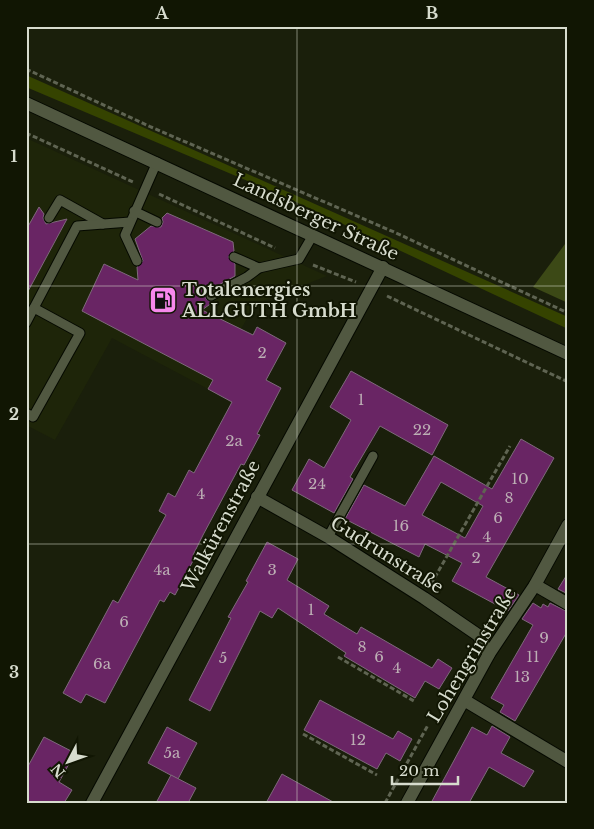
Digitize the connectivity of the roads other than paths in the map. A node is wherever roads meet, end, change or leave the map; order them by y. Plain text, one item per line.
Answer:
1 (26, 103) edge
2 (157, 162) junction
3 (134, 211) junction
4 (49, 218) dead end
5 (130, 222) junction
6 (157, 222) dead end
7 (103, 224) junction
8 (313, 235) junction
9 (234, 257) dead end
10 (137, 261) dead end
11 (383, 267) junction
12 (259, 268) junction
13 (211, 296) dead end
14 (34, 308) junction
15 (26, 323) edge
16 (568, 354) edge
17 (26, 413) edge
18 (373, 456) dead end
19 (257, 496) junction
20 (568, 525) edge
21 (328, 537) junction
22 (535, 585) junction
23 (568, 604) edge
24 (489, 654) junction
25 (464, 700) junction
26 (568, 762) edge
27 (92, 803) edge
28 (407, 803) edge

1 - 2 street, Landsberger Straße
2 - 3 lane
2 - 8 street, Landsberger Straße
3 - 5 lane
3 - 6 lane
4 - 7 lane
5 - 7 lane
5 - 10 lane
7 - 14 lane
8 - 11 street, Landsberger Straße
8 - 12 lane
9 - 12 lane
11 - 16 street, Landsberger Straße
11 - 19 street, Walkürenstraße
12 - 13 lane
14 - 15 lane
14 - 17 lane
18 - 21 lane
19 - 21 street, Gudrunstraße
19 - 27 street, Walkürenstraße
20 - 22 street, Lohengrinstraße
21 - 24 street, Gudrunstraße
22 - 23 street
22 - 24 street, Lohengrinstraße
24 - 25 street, Lohengrinstraße
25 - 26 street
25 - 28 street, Lohengrinstraße

